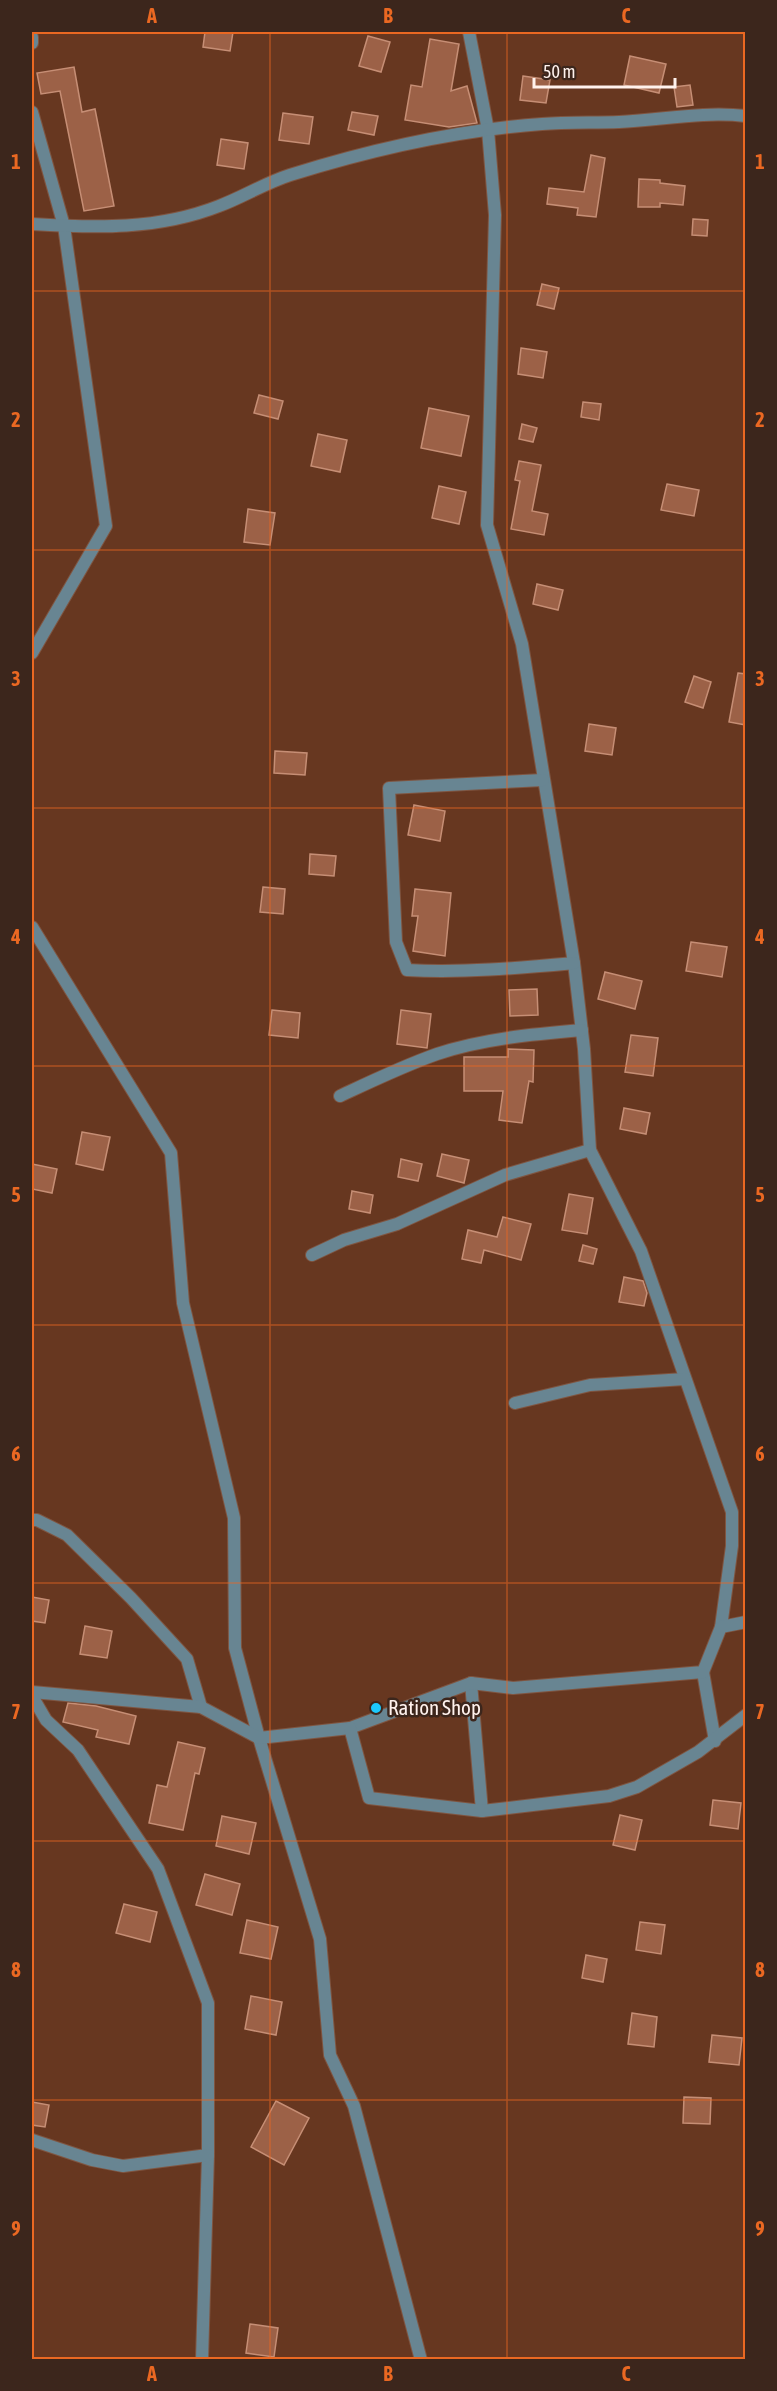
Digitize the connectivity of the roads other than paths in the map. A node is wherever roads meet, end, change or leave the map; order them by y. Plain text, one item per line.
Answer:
1 (469, 32) edge
2 (32, 37) edge
3 (32, 43) edge
4 (32, 112) edge
5 (746, 116) edge
6 (488, 130) junction
7 (32, 224) edge
8 (64, 226) junction
9 (32, 653) edge
10 (543, 780) junction
11 (32, 927) edge
12 (574, 963) junction
13 (582, 1030) junction
14 (340, 1096) dead end
15 (590, 1150) junction
16 (312, 1255) dead end
17 (685, 1379) junction
18 (515, 1403) dead end
19 (32, 1520) edge
20 (746, 1622) edge
21 (721, 1627) junction
22 (703, 1672) junction
23 (471, 1683) junction
24 (32, 1694) edge
25 (201, 1707) junction
26 (746, 1715) edge
27 (350, 1728) junction
28 (259, 1738) junction
29 (715, 1741) junction
30 (482, 1811) junction
31 (32, 2140) edge
32 (208, 2155) junction
33 (202, 2360) edge
34 (421, 2360) edge

1 - 6 street
2 - 3 street
4 - 8 street
5 - 6 street
6 - 8 street
6 - 10 street
7 - 8 street
8 - 9 street
10 - 12 street
10 - 12 street
11 - 28 street
12 - 13 street
13 - 14 street
13 - 15 street
15 - 16 street
15 - 17 street
17 - 18 street
17 - 21 street
19 - 25 street
20 - 21 street
21 - 22 street
22 - 23 street
22 - 29 street
23 - 27 street
23 - 30 street
24 - 25 street
24 - 32 street
25 - 28 street
26 - 29 street
27 - 28 street
27 - 30 street
28 - 34 street
29 - 30 street
31 - 32 street
32 - 33 street

